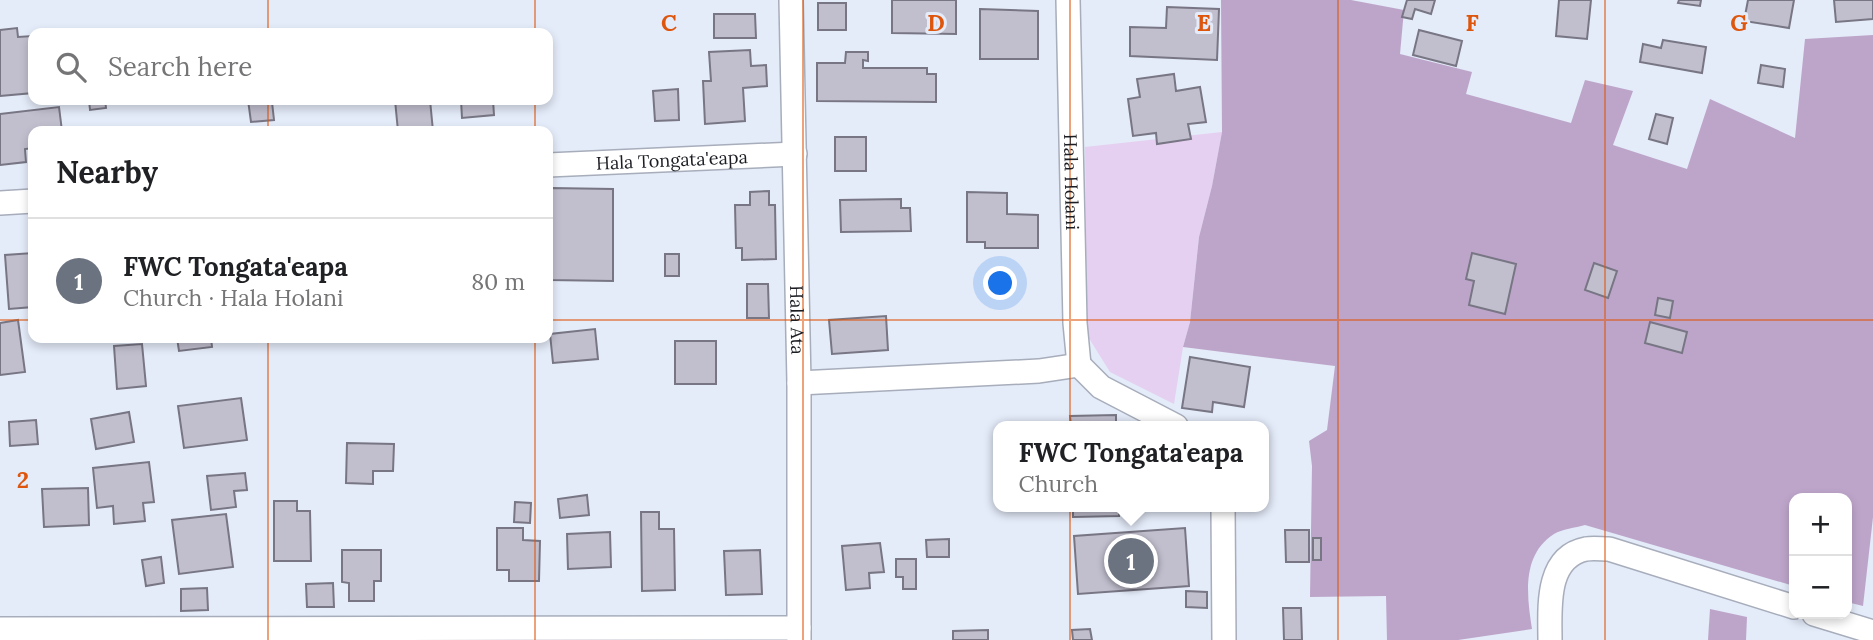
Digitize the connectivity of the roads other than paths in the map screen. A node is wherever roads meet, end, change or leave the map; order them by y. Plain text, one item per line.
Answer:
1 (792, 0) edge
2 (1068, 0) edge
3 (795, 154) junction
4 (553, 165) edge
5 (28, 201) edge
6 (0, 203) edge
7 (1079, 365) junction
8 (799, 383) junction
9 (1166, 421) edge
10 (1223, 512) edge
11 (1789, 605) edge
12 (1830, 619) edge
13 (0, 629) edge
14 (1873, 632) edge
15 (799, 634) edge
16 (1224, 640) edge
17 (1550, 640) edge

1 - 3 street, Hala Ata
2 - 7 street, Hala Holani
3 - 4 street, Hala Tongata'eapa
3 - 8 street, Hala Ata
5 - 6 street
7 - 8 street
7 - 9 street
8 - 15 street, Hala Ata
10 - 16 street
11 - 17 street
12 - 14 street
13 - 15 street

